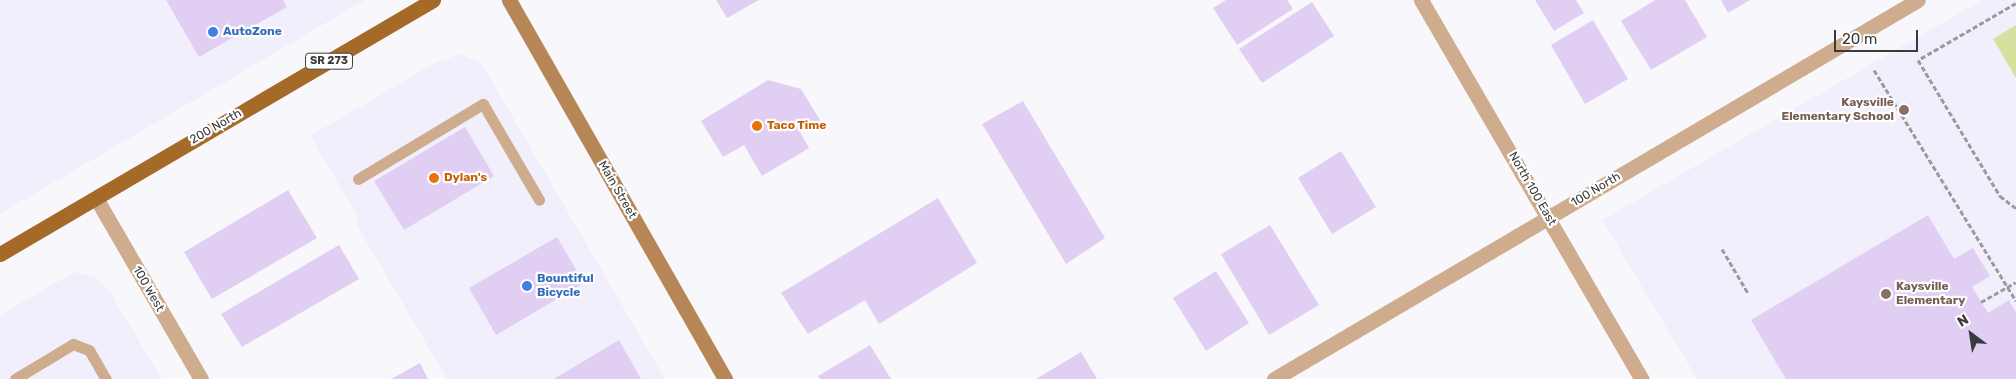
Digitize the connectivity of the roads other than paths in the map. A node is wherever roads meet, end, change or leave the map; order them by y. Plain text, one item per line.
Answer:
1 (433, 0) edge
2 (509, 0) edge
3 (1421, 0) edge
4 (1918, 0) edge
5 (358, 179) dead end
6 (96, 198) junction
7 (539, 200) dead end
8 (1549, 218) junction
9 (0, 254) edge
10 (15, 379) edge
11 (106, 379) edge
12 (201, 379) edge
13 (725, 379) edge
14 (1274, 379) edge
15 (1642, 379) edge

1 - 6 main road, 200 North / SR 273
2 - 13 main road, Main Street
3 - 8 street, North 100 East
4 - 8 street, 100 North
5 - 7 lane
6 - 9 main road, 200 North / SR 273
6 - 12 street, 100 West
8 - 14 street, 100 North
8 - 15 street, North 100 East
10 - 11 lane

